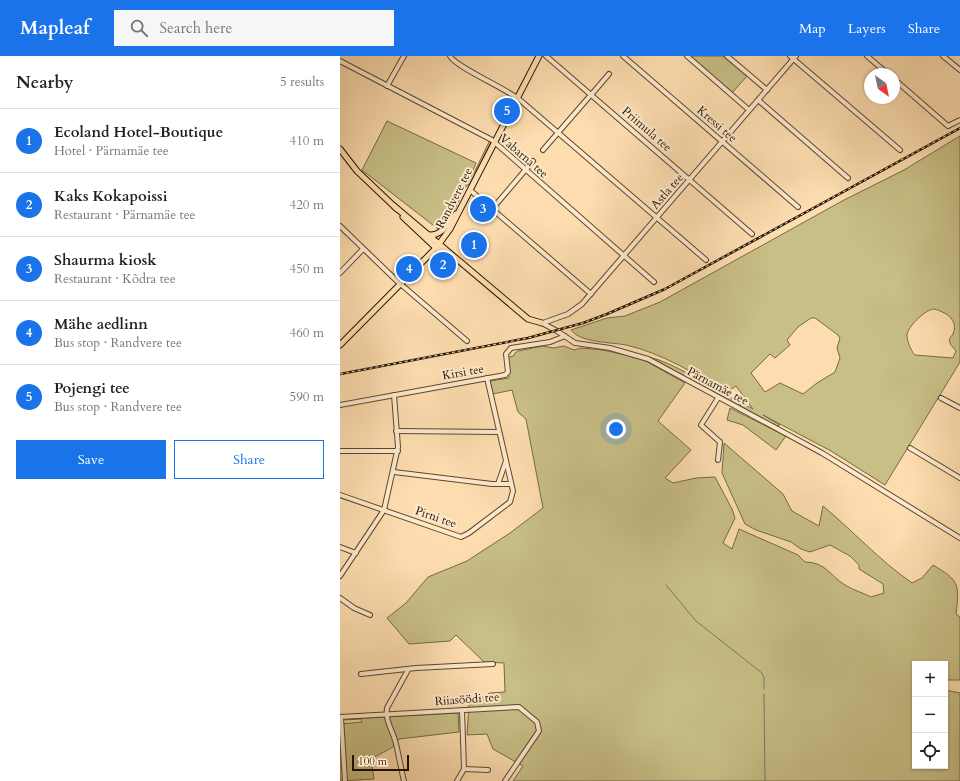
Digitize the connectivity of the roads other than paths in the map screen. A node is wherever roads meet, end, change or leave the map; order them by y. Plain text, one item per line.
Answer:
1 (404, 56) edge
2 (450, 56) edge
3 (539, 56) edge
4 (546, 56) edge
5 (686, 56) edge
6 (727, 56) edge
7 (867, 56) edge
8 (943, 56) edge
9 (623, 57) edge
10 (794, 57) edge
11 (340, 61) edge
12 (881, 68) edge
13 (960, 70) edge
14 (609, 74) dead end
15 (900, 84) edge
16 (387, 86) junction
17 (767, 90) junction
18 (590, 96) junction
19 (517, 97) junction
20 (758, 100) junction
21 (749, 110) junction
22 (960, 120) edge
23 (559, 132) junction
24 (722, 142) junction
25 (494, 143) junction
26 (340, 149) edge
27 (543, 150) dead end
28 (900, 150) dead end
29 (533, 161) dead end
30 (525, 170) junction
31 (848, 178) dead end
32 (690, 179) junction
33 (470, 190) junction
34 (394, 206) junction
35 (798, 207) dead end
36 (493, 208) junction
37 (459, 211) junction
38 (657, 217) junction
39 (340, 226) edge
40 (752, 234) dead end
41 (430, 235) junction
42 (438, 246) junction
43 (363, 249) junction
44 (624, 256) junction
45 (706, 260) dead end
46 (340, 273) edge
47 (654, 282) dead end
48 (400, 284) junction
49 (591, 294) junction
50 (542, 323) junction
51 (565, 336) junction
52 (467, 341) dead end
53 (340, 345) edge
54 (487, 378) junction
55 (394, 395) junction
56 (718, 398) junction
57 (941, 398) dead end
58 (340, 405) edge
59 (960, 408) edge
60 (396, 431) junction
61 (499, 432) junction
62 (910, 448) dead end
63 (340, 451) edge
64 (398, 451) junction
65 (718, 460) dead end
66 (506, 461) junction
67 (394, 472) junction
68 (960, 478) edge
69 (498, 484) junction
70 (511, 484) junction
71 (340, 494) edge
72 (384, 510) junction
73 (960, 538) edge
74 (340, 547) edge
75 (356, 553) junction
76 (340, 576) edge
77 (340, 598) edge
78 (370, 615) dead end
79 (493, 664) dead end
80 (408, 670) junction
81 (361, 674) dead end
82 (462, 710) junction
83 (386, 714) junction
84 (341, 717) edge
85 (464, 769) junction
86 (488, 770) dead end
87 (345, 781) edge
88 (404, 781) edge
89 (457, 781) edge
90 (504, 781) edge

1 - 16 street
2 - 19 street
3 - 19 main road, Randvere tee
4 - 18 street, Priimula tee
5 - 21 street
6 - 17 street
7 - 12 street
8 - 13 street
9 - 24 street, Kressi tee
10 - 17 street, Astla tee
10 - 28 street
11 - 16 street, Vabarna tee
14 - 18 street
15 - 22 street
16 - 25 street, Vabarna tee
17 - 20 street, Astla tee
18 - 23 street
18 - 32 street, Priimula tee
19 - 23 street
19 - 25 main road, Randvere tee
20 - 21 street, Astla tee
20 - 31 street
21 - 24 street, Astla tee
23 - 27 street
23 - 38 street
24 - 32 street, Astla tee
24 - 35 street, Kressi tee
25 - 30 street, Vabarna tee
25 - 33 main road, Randvere tee
26 - 34 main road, Pärnamäe tee
29 - 30 street
30 - 36 street
30 - 44 street, Vabarna tee
32 - 38 street, Astla tee
32 - 40 street, Priimula tee
33 - 36 street
33 - 37 main road, Randvere tee
34 - 41 main road, Pärnamäe tee
34 - 42 main road, Pärnamäe tee
36 - 49 street
37 - 41 main road
37 - 42 main road, Randvere tee
38 - 44 street, Astla tee
38 - 45 street
39 - 43 street
41 - 42 main road, Pärnamäe tee
42 - 48 main road, Randvere tee
42 - 50 main road, Pärnamäe tee
43 - 46 street
43 - 48 street
44 - 47 street, Vabarna tee
44 - 49 street, Astla tee
48 - 52 street
48 - 53 main road, Randvere tee
49 - 50 street, Astla tee
50 - 51 street, Pärnamäe tee
51 - 54 street, Kirsi tee
51 - 56 street, Pärnamäe tee
54 - 55 street, Kirsi tee
54 - 61 street
55 - 58 street, Kirsi tee
55 - 60 street
56 - 65 street
56 - 73 street, Pärnamäe tee
57 - 59 street
60 - 61 street
60 - 64 street
61 - 66 street
62 - 68 street
63 - 64 street
64 - 67 street
66 - 69 street
66 - 70 street
67 - 69 street
67 - 72 street
69 - 70 street
70 - 72 street, Pirni tee
71 - 72 street, Pirni tee
72 - 75 street
74 - 75 street
75 - 76 street
77 - 78 street
79 - 80 street
80 - 81 street
80 - 83 street
82 - 83 street, Riiasöödi tee
82 - 85 street
82 - 90 street, Riiasöödi tee
83 - 84 street, Riiasöödi tee
83 - 88 street
84 - 87 street
85 - 86 street
85 - 89 street

